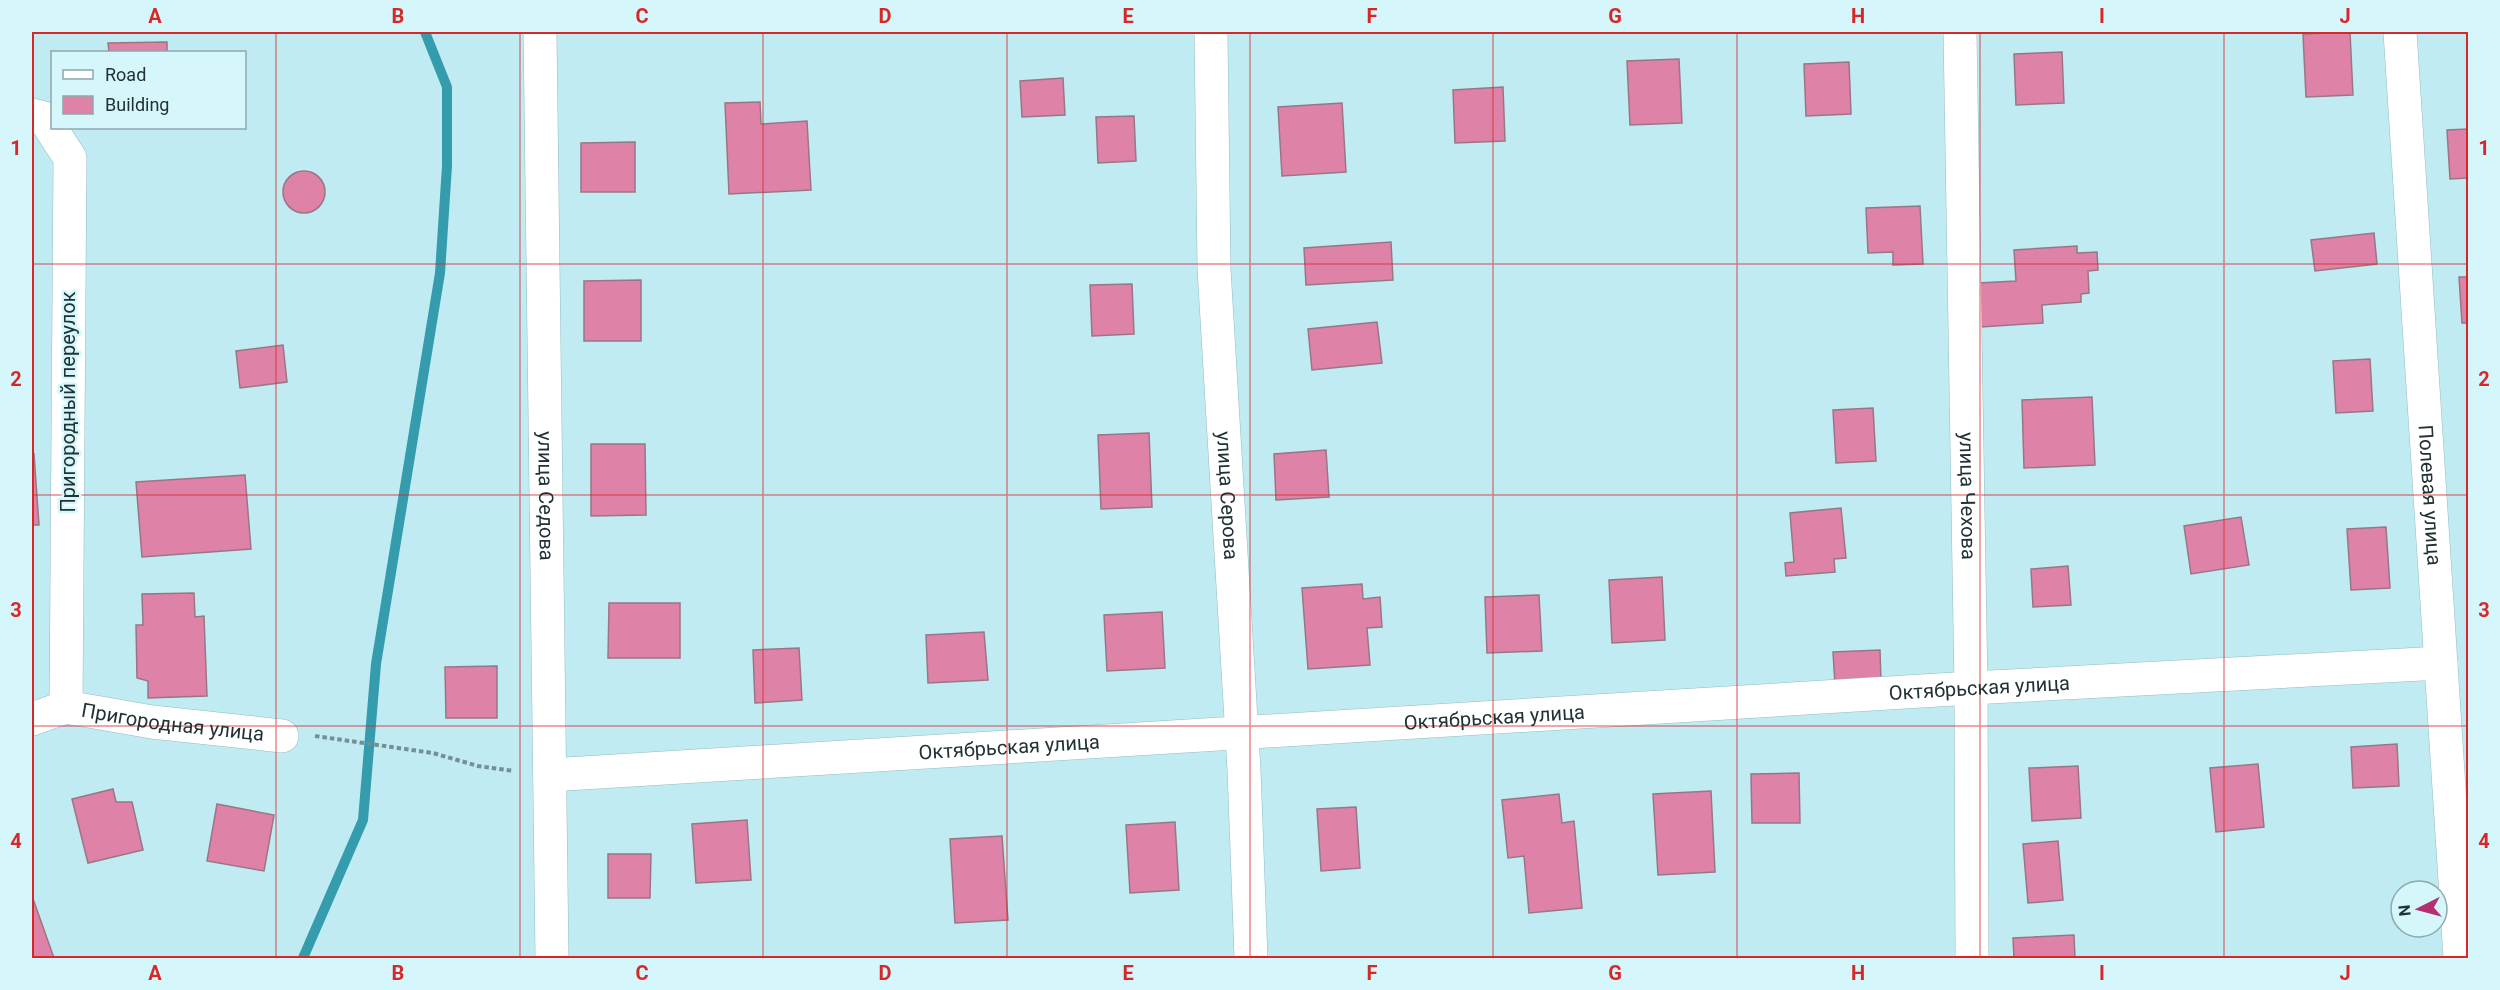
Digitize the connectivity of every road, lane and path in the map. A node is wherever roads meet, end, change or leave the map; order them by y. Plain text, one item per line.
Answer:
1 (540, 32) edge
2 (1210, 32) edge
3 (1960, 32) edge
4 (2400, 32) edge
5 (32, 115) edge
6 (51, 129) edge
7 (51, 129) edge
8 (2441, 663) junction
9 (1971, 688) junction
10 (66, 707) junction
11 (32, 719) edge
12 (1242, 732) junction
13 (294, 735) joint
14 (478, 766) dead end
15 (550, 775) junction
16 (2463, 914) edge
17 (552, 958) edge
18 (1251, 958) edge
19 (1972, 958) edge
20 (2460, 958) edge

1 - 15 street, улица Седова
2 - 12 street, улица Серова
3 - 9 street, улица Чехова
4 - 8 street, Полевая улица
5 - 7 street, Пригородный переулок
6 - 10 street, Пригородный переулок
8 - 9 street, Октябрьская улица
8 - 16 street, Полевая улица
9 - 12 street, Октябрьская улица
9 - 19 street, улица Чехова
10 - 11 street, Пригородная улица
10 - 13 street, Пригородная улица
12 - 15 street, Октябрьская улица
12 - 18 street, улица Серова
13 - 14 path
15 - 17 street, улица Седова
16 - 20 street, Полевая улица

